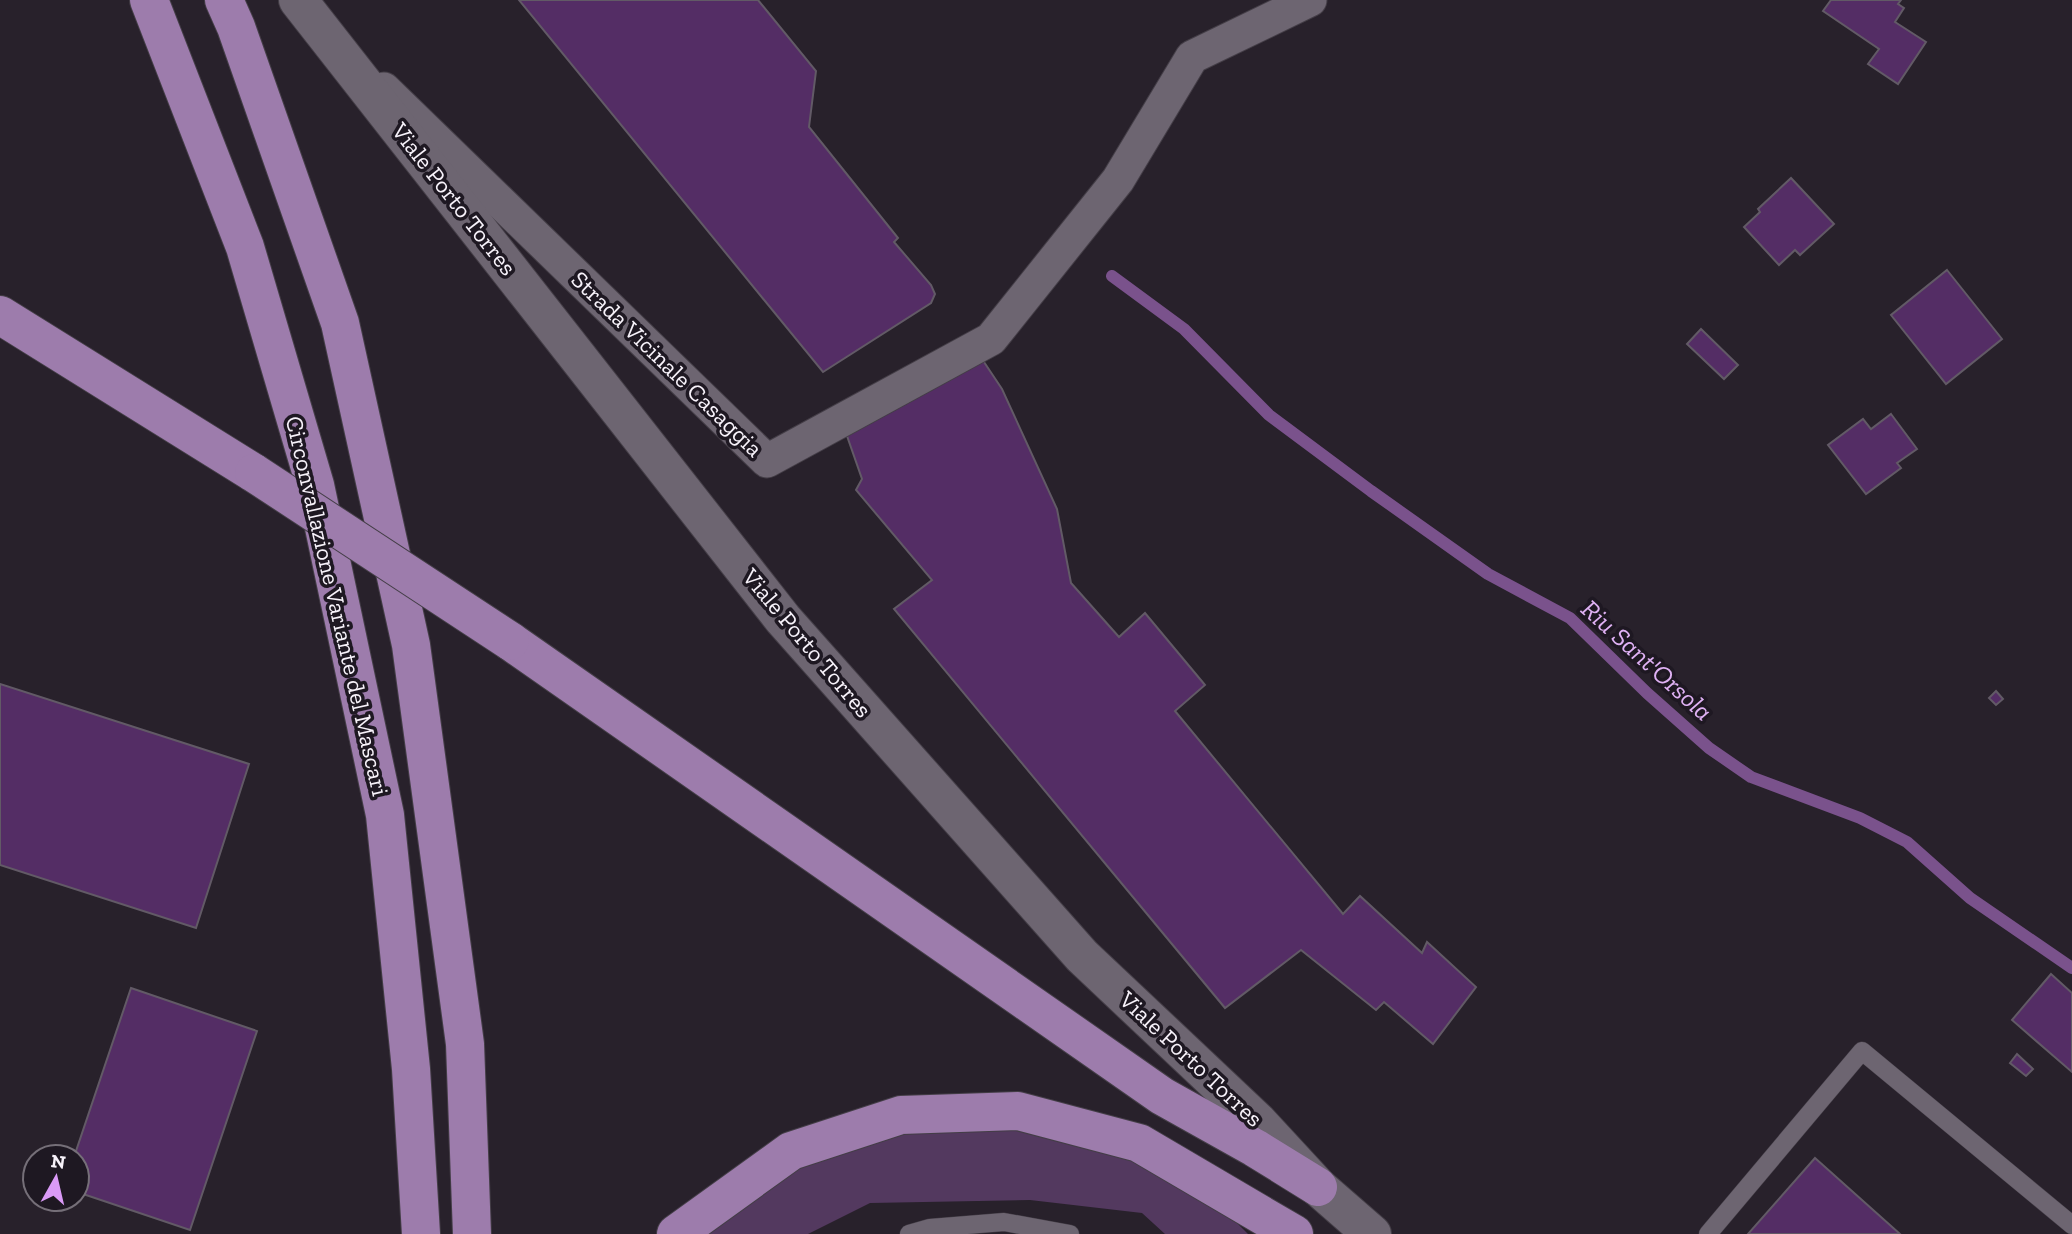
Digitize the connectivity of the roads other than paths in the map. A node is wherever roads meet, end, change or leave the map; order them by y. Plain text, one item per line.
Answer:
1 (149, 0) edge
2 (224, 0) edge
3 (1310, 0) edge
4 (305, 9) edge
5 (0, 315) edge
6 (1162, 1096) junction
7 (1318, 1187) junction
8 (2072, 1225) edge
9 (421, 1234) edge
10 (472, 1234) edge
11 (676, 1234) edge
12 (909, 1234) edge
13 (1070, 1234) edge
14 (1294, 1234) edge
15 (1309, 1234) edge
16 (1372, 1234) edge
17 (1708, 1234) edge

1 - 9 highway, Circonvallazione Variante del Mascari
2 - 10 highway, Circonvallazione Variante del Mascari
3 - 4 street, Strada Vicinale Casaggia
4 - 7 main road, Viale Porto Torres
5 - 6 highway, bridge
6 - 7 highway
6 - 15 highway
7 - 16 main road, Viale Porto Torres
8 - 17 lane
11 - 14 highway
12 - 13 lane

